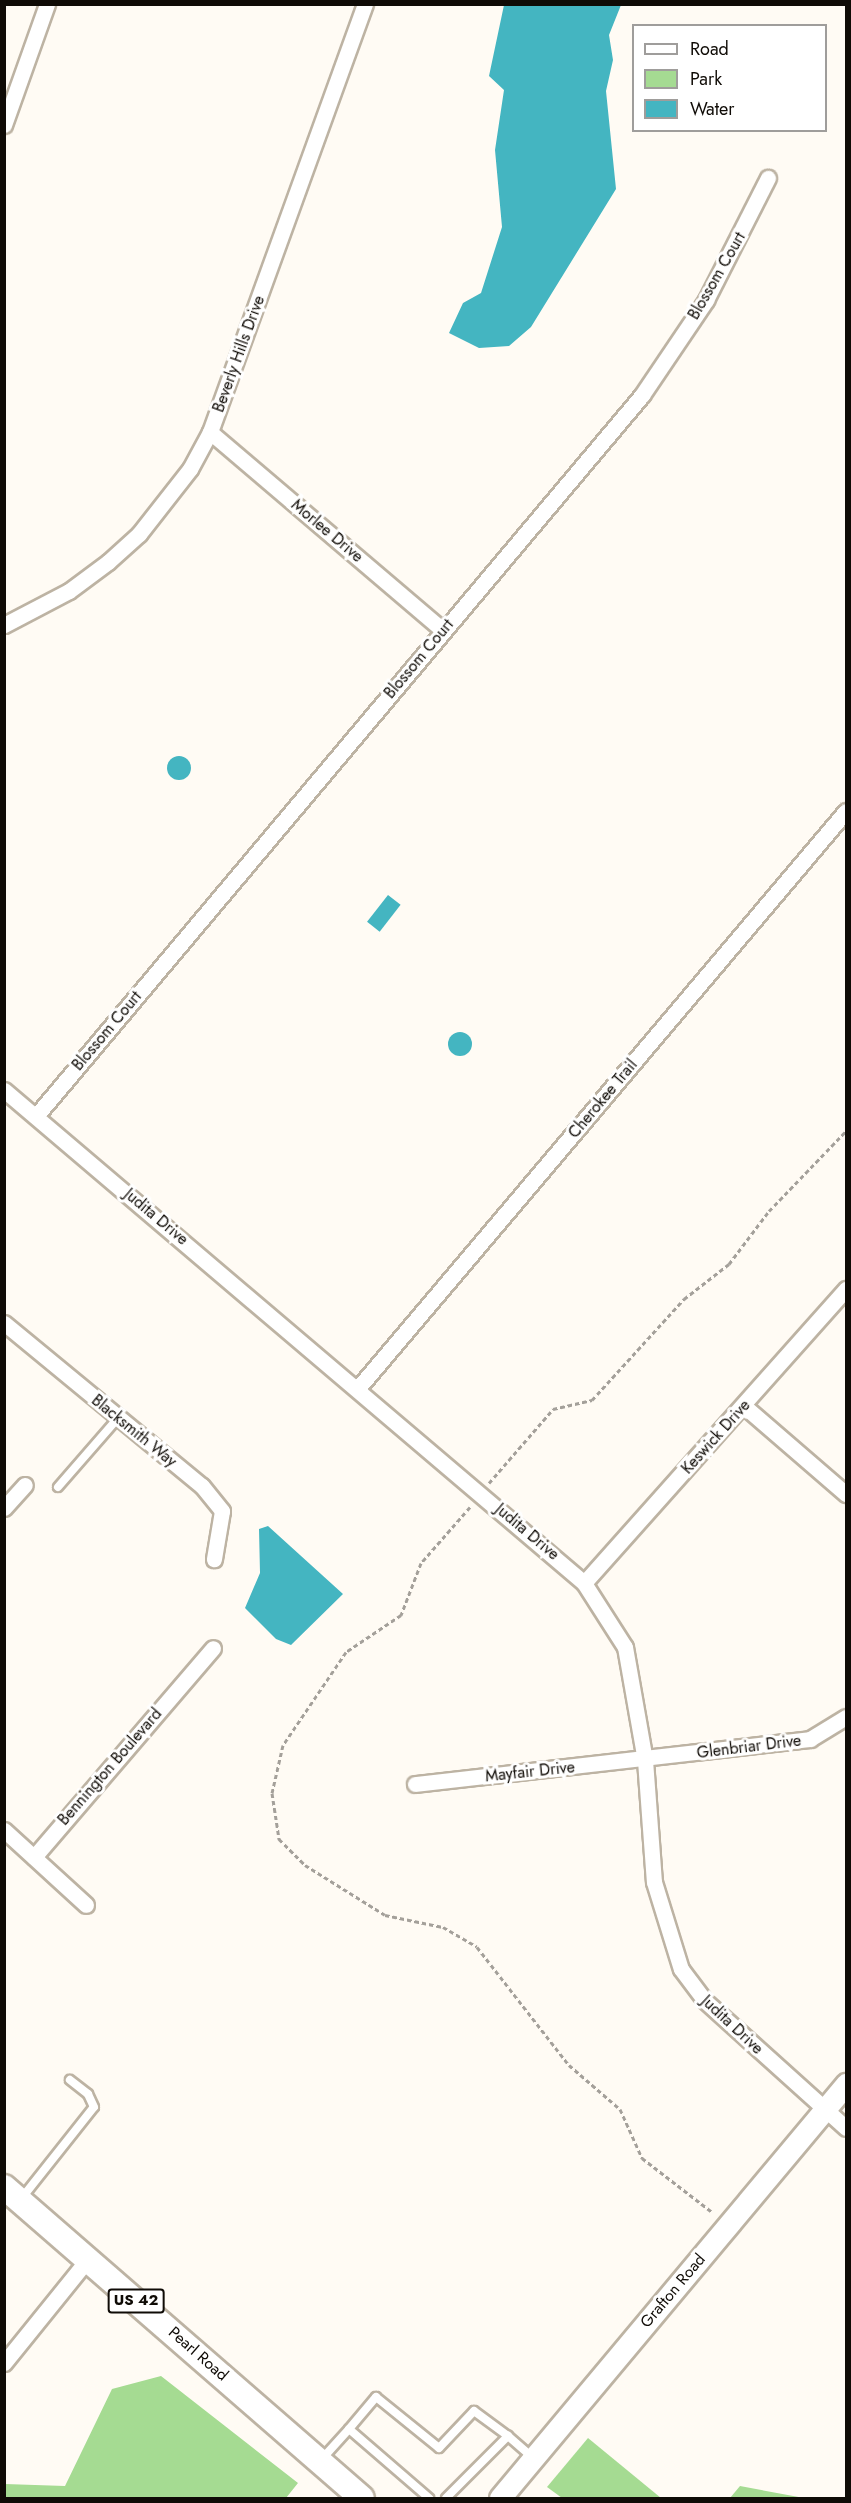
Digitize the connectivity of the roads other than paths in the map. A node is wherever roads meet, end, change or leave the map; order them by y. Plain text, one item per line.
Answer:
1 (47, 4) edge
2 (365, 4) edge
3 (4, 125) edge
4 (768, 178) dead end
5 (210, 432) junction
6 (4, 625) edge
7 (443, 630) junction
8 (846, 811) edge
9 (4, 1090) edge
10 (36, 1116) junction
11 (846, 1289) edge
12 (4, 1323) edge
13 (360, 1387) junction
14 (744, 1406) junction
15 (118, 1418) junction
16 (26, 1485) dead end
17 (58, 1487) dead end
18 (846, 1494) edge
19 (4, 1508) edge
20 (214, 1559) dead end
21 (584, 1583) junction
22 (213, 1648) dead end
23 (846, 1717) edge
24 (645, 1760) junction
25 (415, 1784) dead end
26 (4, 1830) edge
27 (34, 1857) junction
28 (86, 1905) dead end
29 (70, 2080) dead end
30 (846, 2084) edge
31 (825, 2110) junction
32 (846, 2128) edge
33 (12, 2194) edge
34 (88, 2259) junction
35 (4, 2363) edge
36 (349, 2428) junction
37 (508, 2436) junction
38 (532, 2457) junction
39 (320, 2462) junction
40 (420, 2491) junction
41 (362, 2499) edge
42 (413, 2499) edge
43 (429, 2499) edge
44 (446, 2499) edge
45 (500, 2499) edge

1 - 3 street
2 - 5 street, Beverly Hills Drive
4 - 7 street, Blossom Court
5 - 6 street, Beverly Hills Drive
5 - 7 street, Morlee Drive
7 - 10 street, Blossom Court
8 - 13 street, Cherokee Trail
9 - 10 street, Judita Drive
10 - 13 street, Judita Drive
11 - 14 street, Keswick Drive
12 - 15 street, Blacksmith Way
13 - 21 street, Judita Drive
14 - 18 street
14 - 21 street, Keswick Drive
15 - 17 lane
15 - 20 street, Blacksmith Way
16 - 19 street
21 - 24 street, Judita Drive
22 - 27 street, Bennington Boulevard
23 - 24 street, Glenbriar Drive
24 - 25 street, Mayfair Drive
24 - 31 street, Judita Drive
26 - 27 street
27 - 28 street
29 - 33 lane
30 - 31 street, Grafton Road
31 - 32 street, Judita Drive
31 - 38 street, Grafton Road
33 - 34 main road, Pearl Road / US 42
34 - 35 street
34 - 39 main road, Pearl Road / US 42
36 - 37 lane
36 - 39 lane
36 - 40 lane
37 - 38 lane
37 - 44 lane
38 - 45 street, Grafton Road
39 - 41 main road, Pearl Road / US 42
40 - 42 lane
40 - 43 lane

